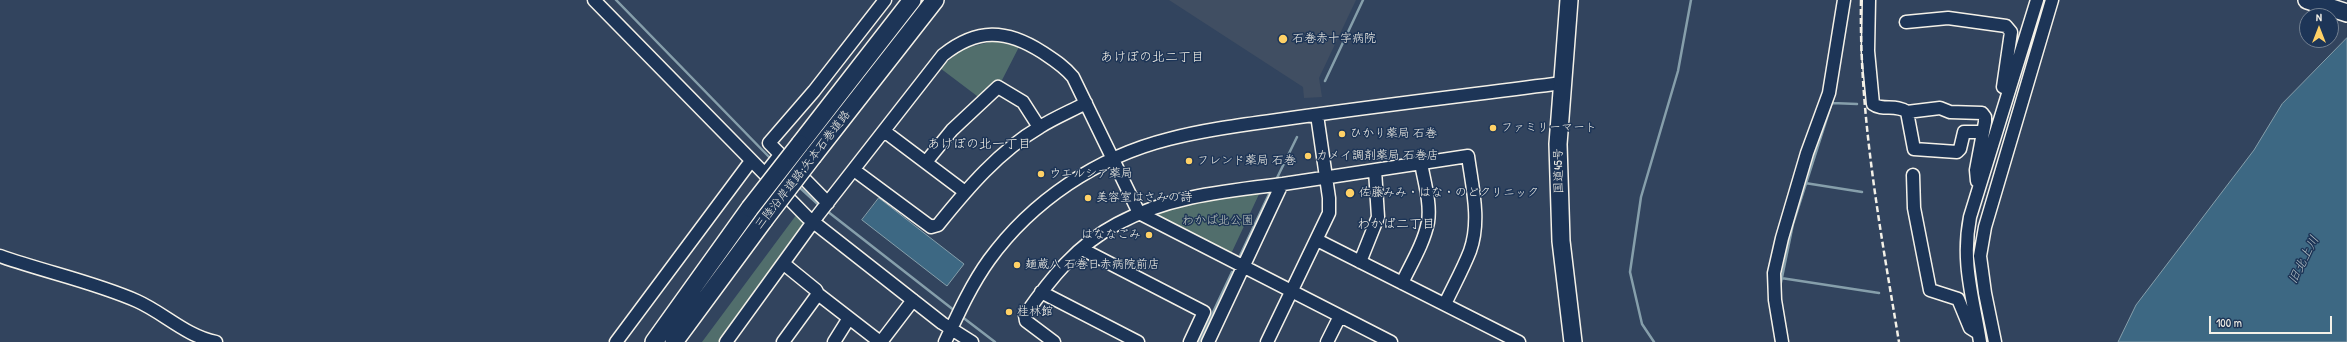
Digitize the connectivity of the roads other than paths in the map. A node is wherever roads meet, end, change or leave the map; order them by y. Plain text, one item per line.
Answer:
1 (594, 0) edge
2 (884, 0) edge
3 (912, 0) edge
4 (934, 0) edge
5 (1570, 0) edge
6 (1844, 0) edge
7 (1869, 0) edge
8 (2036, 0) edge
9 (2052, 0) edge
10 (2307, 0) edge
11 (2347, 13) edge
12 (1906, 22) dead end
13 (1562, 83) junction
14 (2006, 100) junction
15 (1086, 103) junction
16 (1906, 112) junction
17 (1317, 115) junction
18 (1039, 127) junction
19 (884, 131) junction
20 (1983, 132) junction
21 (780, 155) junction
22 (1112, 159) junction
23 (751, 160) junction
24 (926, 162) junction
25 (1422, 163) junction
26 (854, 170) junction
27 (1375, 170) junction
28 (765, 174) junction
29 (1913, 175) dead end
30 (1327, 177) junction
31 (1282, 184) junction
32 (1979, 188) junction
33 (964, 192) junction
34 (821, 212) junction
35 (1139, 213) junction
36 (1317, 240) junction
37 (1082, 248) junction
38 (0, 256) edge
39 (1360, 262) junction
40 (784, 264) junction
41 (1244, 267) junction
42 (1402, 283) junction
43 (1291, 291) junction
44 (1041, 292) junction
45 (818, 294) junction
46 (913, 300) junction
47 (1445, 304) junction
48 (1340, 316) junction
49 (849, 318) junction
50 (954, 323) junction
51 (1980, 338) edge
52 (1389, 341) edge
53 (216, 342) edge
54 (616, 342) edge
55 (654, 342) edge
56 (674, 342) edge
57 (726, 342) edge
58 (783, 342) edge
59 (834, 342) edge
60 (881, 342) edge
61 (945, 342) edge
62 (972, 342) edge
63 (1054, 342) edge
64 (1138, 342) edge
65 (1190, 342) edge
66 (1208, 342) edge
67 (1267, 342) edge
68 (1327, 342) edge
69 (1519, 342) edge
70 (1573, 342) edge
71 (1782, 342) edge
72 (1995, 342) edge

1 - 23 street
2 - 21 street
3 - 55 highway, 三陸沿岸道路;矢本石巻道路, bridge
4 - 56 highway, 三陸沿岸道路;矢本石巻道路, bridge
5 - 13 highway, 国道45号
6 - 71 street
7 - 16 street
8 - 14 street
9 - 72 street
10 - 11 highway
12 - 14 street
13 - 17 street
13 - 70 highway, 国道45号
14 - 32 street
15 - 18 street
15 - 19 street
15 - 22 street
16 - 20 street
16 - 20 street
17 - 22 street
17 - 30 street
18 - 24 street
18 - 33 street
19 - 24 street
19 - 26 street
20 - 32 street
21 - 28 street
21 - 34 street
22 - 35 street
22 - 50 street
23 - 28 street
23 - 54 street
24 - 33 street
25 - 27 street
25 - 42 street
25 - 47 street
26 - 33 street
26 - 34 street
27 - 30 street
27 - 39 street
28 - 34 street
29 - 51 street
30 - 31 street
30 - 36 street
31 - 35 street
31 - 41 street
32 - 51 street
34 - 40 street
34 - 46 street
35 - 37 street
35 - 41 street
36 - 39 street
36 - 43 street
37 - 44 street
37 - 65 street
38 - 53 street
39 - 42 street
40 - 45 street
40 - 57 street
41 - 43 street
41 - 66 street
42 - 47 street
43 - 48 street
43 - 67 street
44 - 63 street
44 - 64 street
45 - 49 street
45 - 58 street
46 - 50 street
46 - 60 street
47 - 69 street
48 - 52 street
48 - 68 street
49 - 59 street
49 - 60 street
50 - 61 street
50 - 62 street

